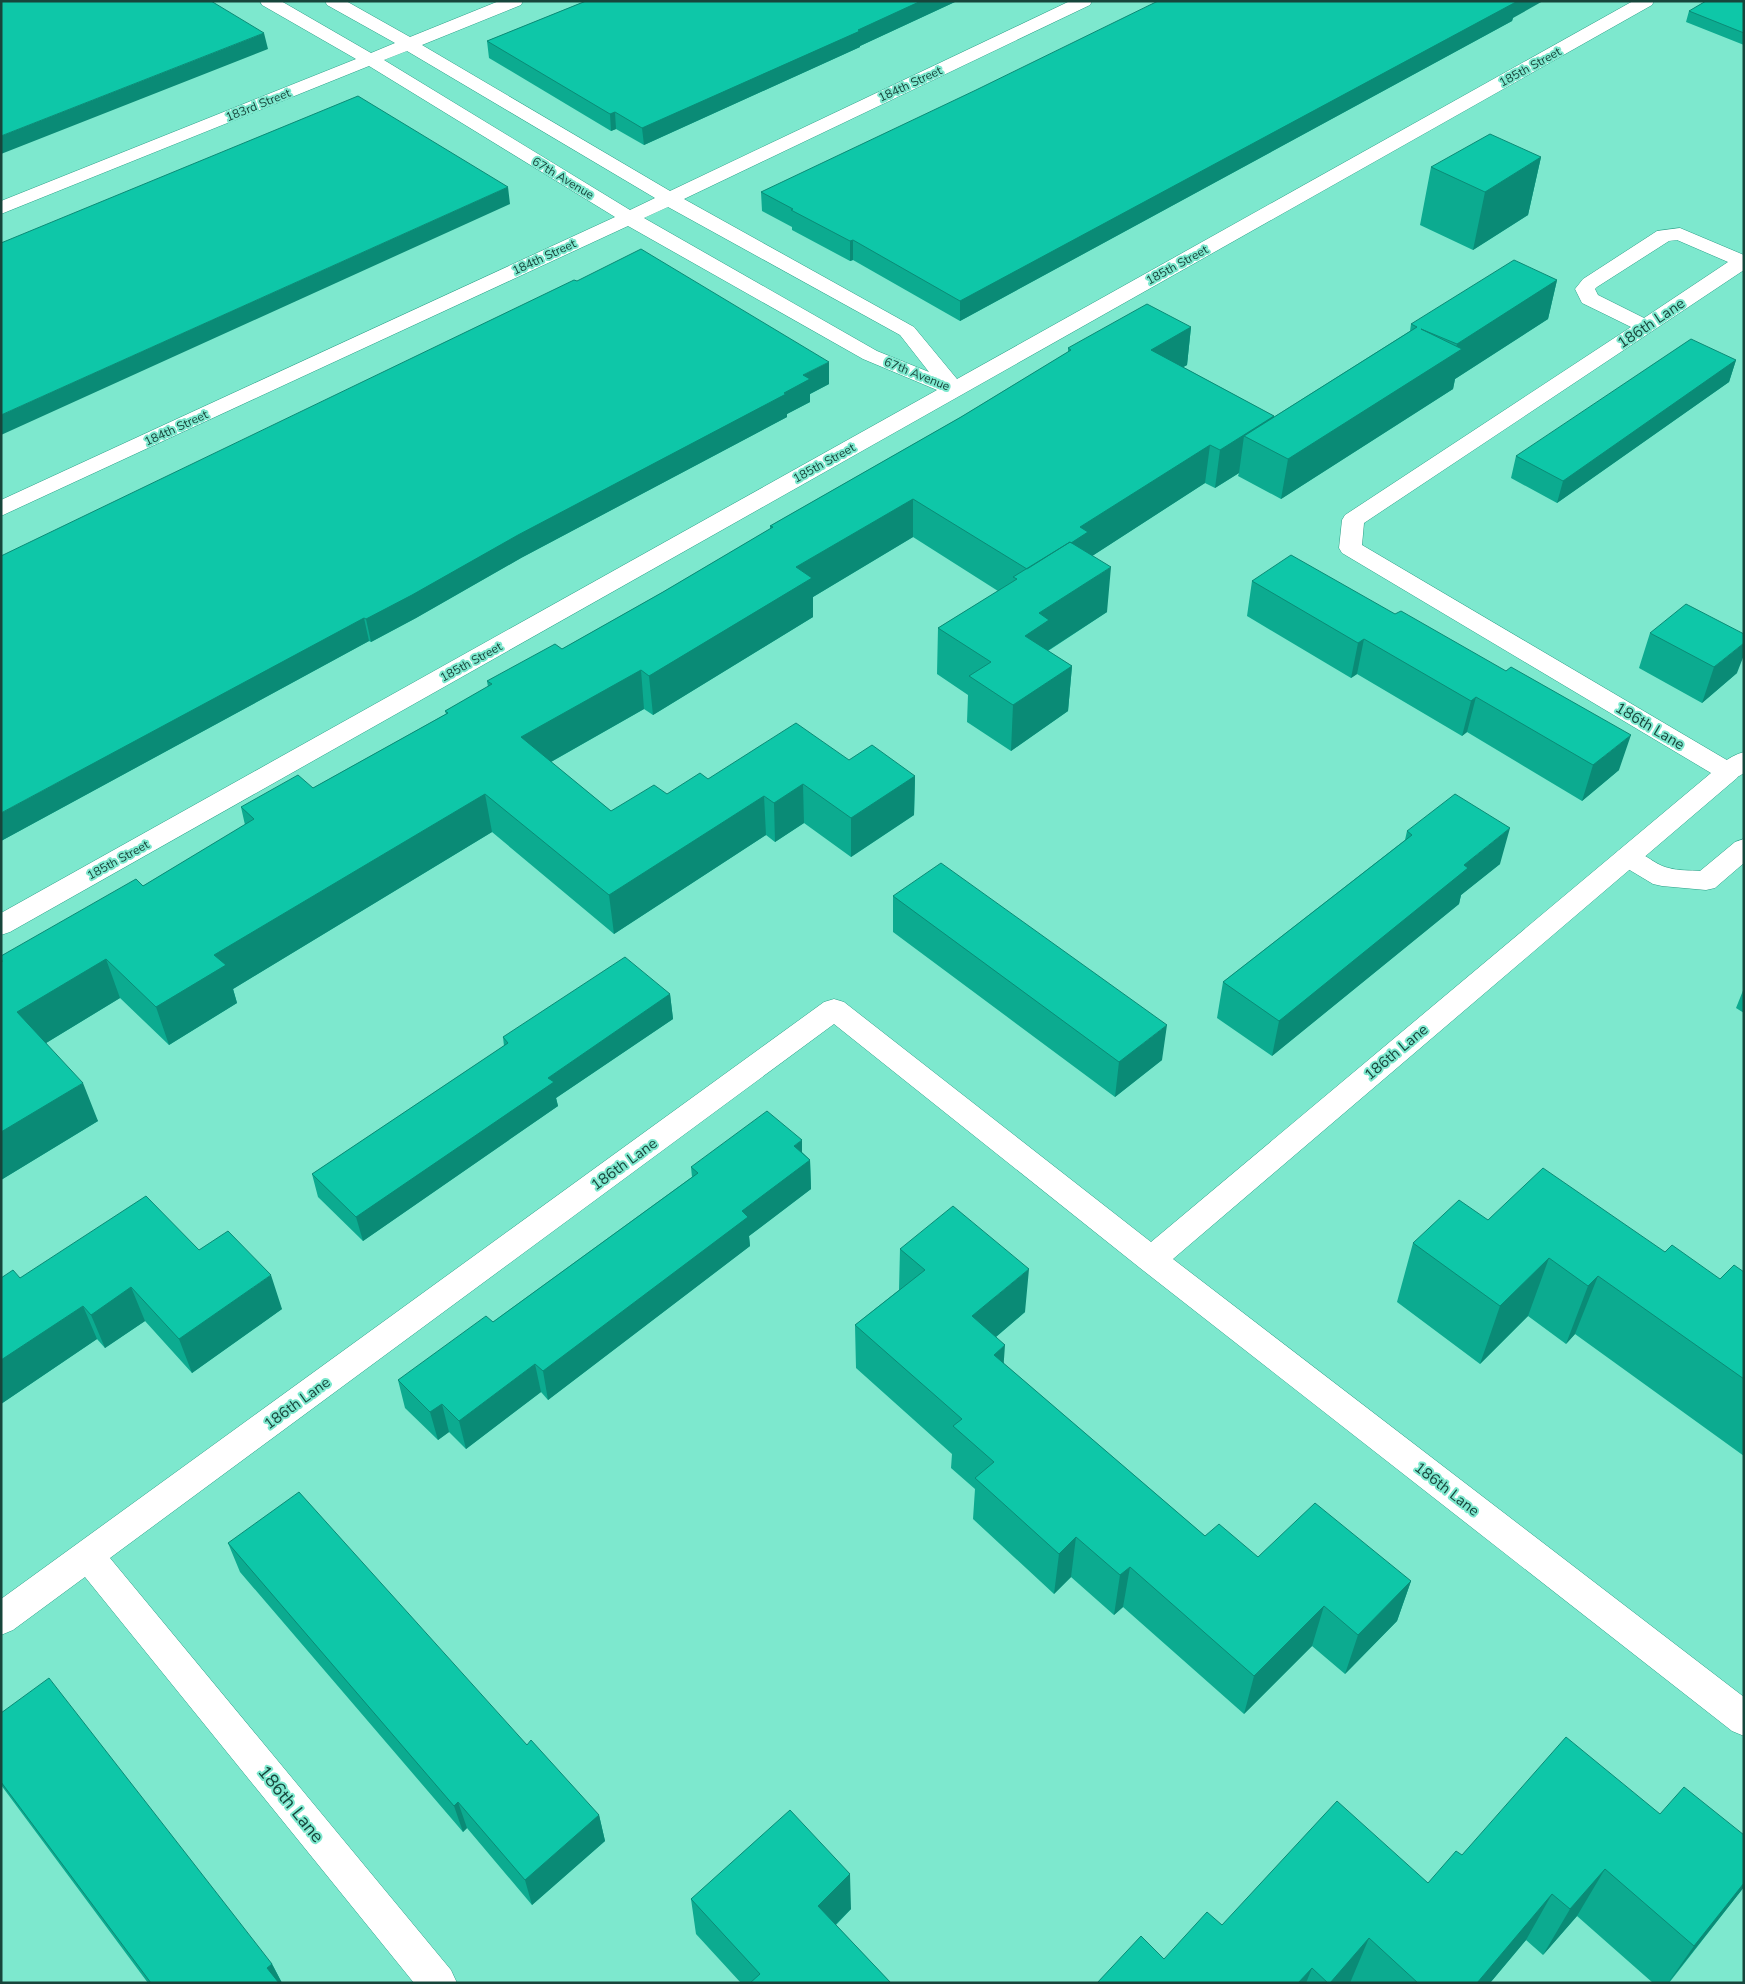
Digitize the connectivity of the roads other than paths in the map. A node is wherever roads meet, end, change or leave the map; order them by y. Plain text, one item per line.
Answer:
1 (268, 1) edge
2 (333, 1) edge
3 (514, 1) edge
4 (1084, 1) edge
5 (1646, 1) edge
6 (410, 44) junction
7 (371, 60) junction
8 (669, 199) junction
9 (1, 208) edge
10 (629, 218) junction
11 (1743, 262) edge
12 (1646, 326) junction
13 (955, 390) junction
14 (1, 510) edge
15 (1736, 766) edge
16 (1744, 848) edge
17 (1628, 857) junction
18 (1, 925) edge
19 (1151, 1259) junction
20 (88, 1556) junction
21 (1, 1619) edge
22 (1744, 1719) edge
23 (438, 1983) edge

1 - 7 street, 67th Avenue
2 - 6 street, 67th Avenue
3 - 6 street, 183rd Street
4 - 8 street, 184th Street
5 - 13 street, 185th Street
6 - 7 street, 183rd Street
6 - 8 street, 67th Avenue
7 - 9 street, 183rd Street
7 - 10 street, 67th Avenue
8 - 10 street, 184th Street
8 - 13 street, 67th Avenue
10 - 13 street, 67th Avenue
10 - 14 street, 184th Street
11 - 12 street, 186th Lane
11 - 12 street
12 - 15 street, 186th Lane
13 - 18 street, 185th Street
15 - 17 street, 186th Lane
16 - 17 street
17 - 19 street, 186th Lane
19 - 20 street, 186th Lane
19 - 22 street, 186th Lane
20 - 21 street, 186th Lane
20 - 23 street, 186th Lane

